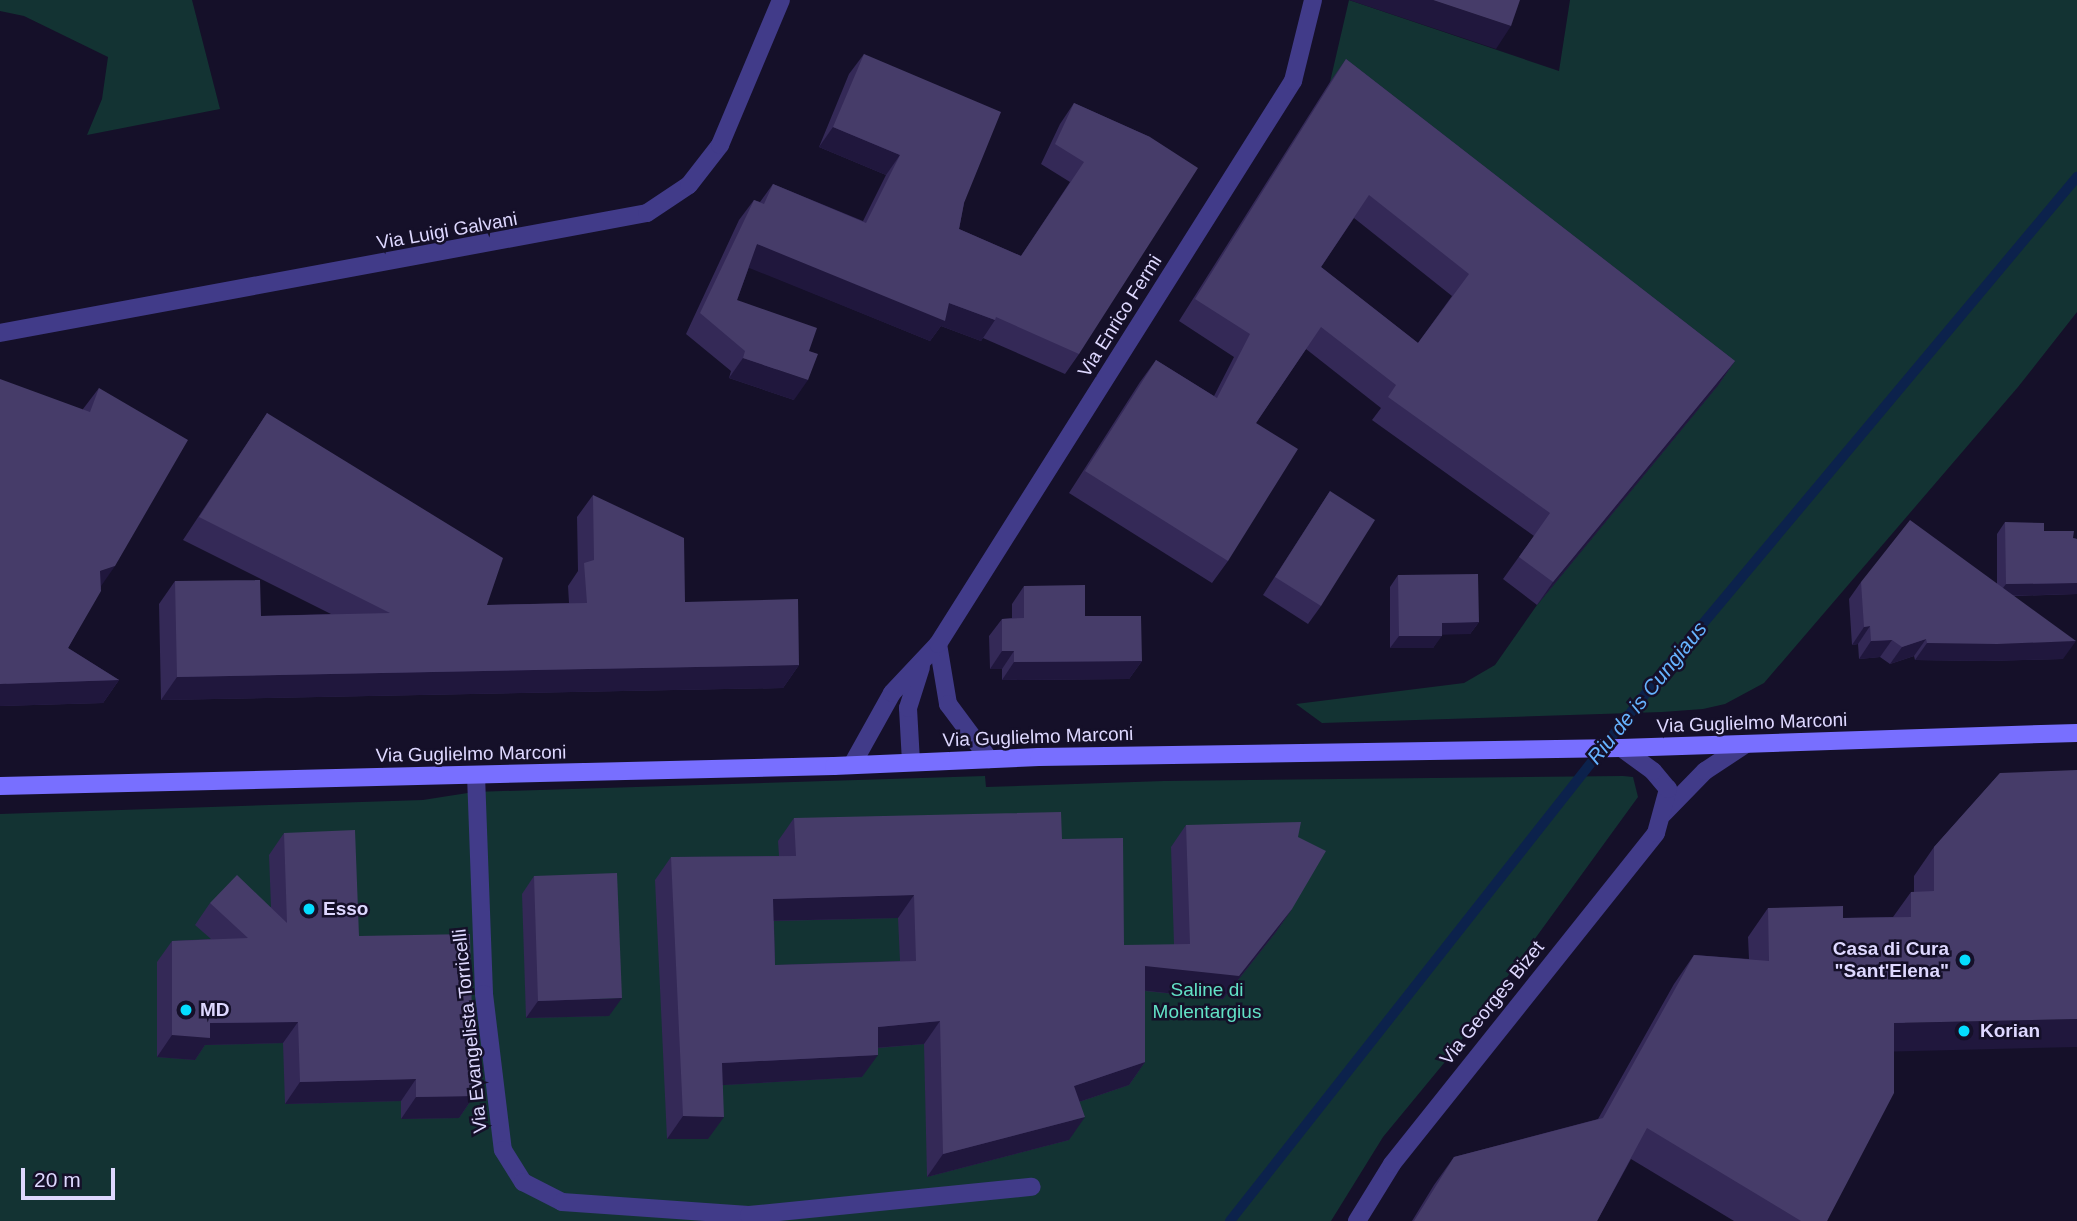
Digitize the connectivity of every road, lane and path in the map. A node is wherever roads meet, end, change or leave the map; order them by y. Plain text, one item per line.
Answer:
1 (781, 0) edge
2 (1313, 0) edge
3 (0, 333) edge
4 (938, 644) junction
5 (923, 660) junction
6 (2077, 733) edge
7 (1746, 744) junction
8 (1622, 748) junction
9 (989, 759) junction
10 (911, 762) junction
11 (852, 765) junction
12 (476, 775) junction
13 (0, 786) edge
14 (1662, 814) junction
15 (1032, 1187) dead end
16 (1357, 1221) edge

1 - 3 street, Via Luigi Galvani
2 - 4 street, Via Enrico Fermi
4 - 5 street, Via Enrico Fermi
4 - 9 street
5 - 10 street
5 - 11 street, Via Enrico Fermi
6 - 7 main road, Via Guglielmo Marconi
7 - 8 main road, Via Guglielmo Marconi
7 - 14 street, Via Georges Bizet
8 - 9 main road, Via Guglielmo Marconi
8 - 14 street, Via Georges Bizet
9 - 10 main road, Via Guglielmo Marconi
10 - 11 main road, Via Guglielmo Marconi
11 - 12 main road, Via Guglielmo Marconi
12 - 13 main road, Via Guglielmo Marconi
12 - 15 street, Via Evangelista Torricelli
14 - 16 street, Via Georges Bizet

